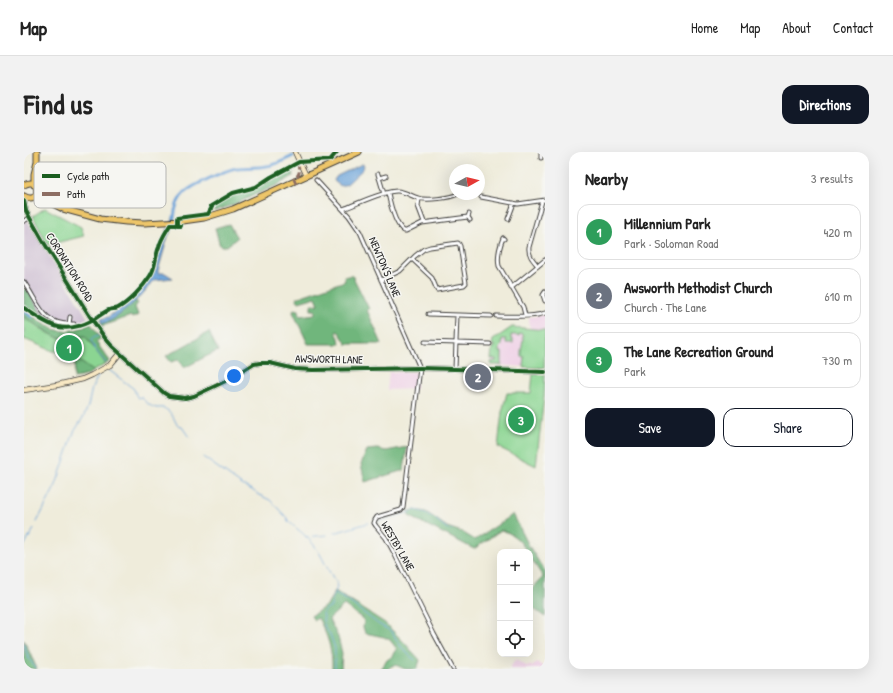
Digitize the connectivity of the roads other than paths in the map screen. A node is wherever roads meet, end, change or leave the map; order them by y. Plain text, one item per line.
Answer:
1 (295, 152) edge
2 (359, 152) edge
3 (541, 152) edge
4 (541, 158) dead end
5 (34, 174) edge
6 (378, 174) dead end
7 (306, 176) junction
8 (386, 176) dead end
9 (379, 178) junction
10 (316, 180) dead end
11 (320, 183) junction
12 (25, 184) edge
13 (316, 186) dead end
14 (386, 193) junction
15 (24, 196) edge
16 (449, 197) edge
17 (33, 198) joint
18 (485, 198) edge
19 (419, 199) junction
20 (24, 201) edge
21 (544, 201) edge
22 (514, 203) junction
23 (24, 206) edge
24 (61, 208) edge
25 (343, 209) junction
26 (469, 217) dead end
27 (29, 218) junction
28 (508, 219) dead end
29 (24, 221) edge
30 (424, 222) junction
31 (504, 239) dead end
32 (412, 259) junction
33 (545, 260) edge
34 (538, 266) junction
35 (381, 280) junction
36 (24, 282) edge
37 (512, 288) junction
38 (545, 292) edge
39 (545, 301) edge
40 (545, 313) edge
41 (428, 314) dead end
42 (457, 315) junction
43 (525, 316) junction
44 (70, 317) dead end
45 (69, 324) junction
46 (74, 324) dead end
47 (425, 342) dead end
48 (456, 342) junction
49 (490, 344) dead end
50 (120, 353) junction
51 (420, 368) junction
52 (455, 369) junction
53 (545, 372) edge
54 (24, 390) edge
55 (453, 669) edge

1 - 7 street
2 - 7 main road
3 - 4 street
5 - 12 main road
6 - 9 street
7 - 24 main road
8 - 9 street
9 - 14 street
10 - 11 street, NEWTON'S LANE
11 - 13 street
11 - 25 street, NEWTON'S LANE
14 - 19 street
14 - 25 street
14 - 30 street
15 - 17 main road
16 - 19 street
17 - 23 street
18 - 22 street
19 - 30 street
20 - 23 street, CORONATION ROAD
21 - 22 street
21 - 34 street
22 - 28 street
23 - 27 street, CORONATION ROAD
25 - 35 street, NEWTON'S LANE
26 - 30 street
27 - 29 street
27 - 50 street, CORONATION ROAD
31 - 37 street
32 - 32 street
32 - 35 street
33 - 34 street
34 - 37 street
35 - 51 street, NEWTON'S LANE
36 - 45 street
37 - 43 street
38 - 39 street
40 - 43 street
41 - 42 street
42 - 43 street
42 - 48 street
44 - 45 street
45 - 46 street
47 - 48 street
48 - 49 street
48 - 52 street
50 - 51 street, AWSWORTH LANE
50 - 54 street
51 - 52 street, AWSWORTH LANE
51 - 55 street, WESTBY LANE
52 - 53 street, AWSWORTH LANE

